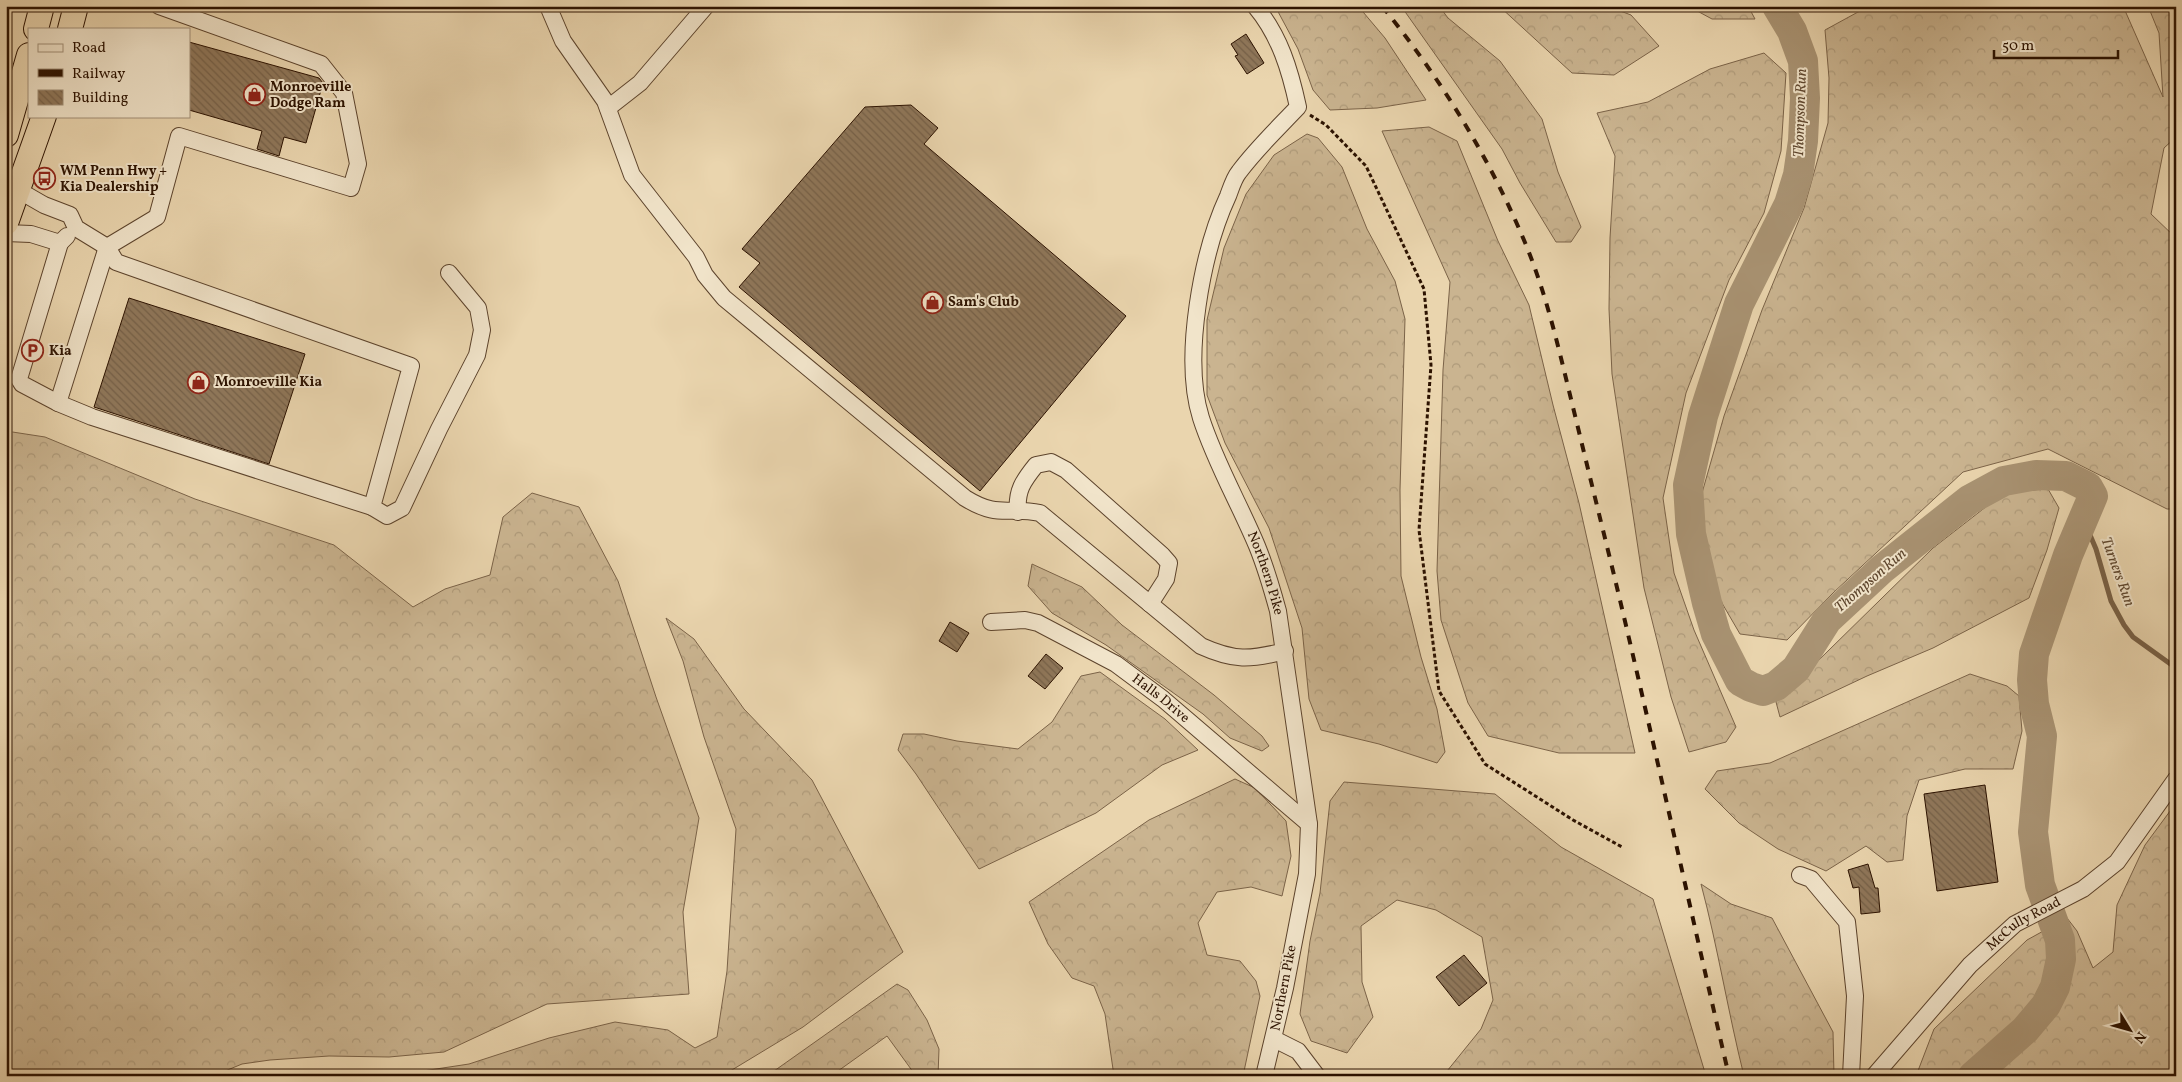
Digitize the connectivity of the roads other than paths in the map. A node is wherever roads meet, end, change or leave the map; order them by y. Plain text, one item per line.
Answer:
1 (42, 6) edge
2 (76, 6) edge
3 (159, 6) edge
4 (548, 6) edge
5 (706, 6) edge
6 (1255, 6) edge
7 (36, 28) edge
8 (70, 28) edge
9 (28, 58) edge
10 (608, 108) junction
11 (43, 118) edge
12 (6, 135) edge
13 (18, 190) junction
14 (6, 223) edge
15 (76, 228) junction
16 (6, 233) edge
17 (60, 243) junction
18 (107, 247) junction
19 (448, 274) dead end
20 (58, 403) junction
21 (372, 507) junction
22 (1018, 512) junction
23 (1150, 604) junction
24 (991, 622) dead end
25 (1285, 651) junction
26 (2176, 779) edge
27 (1309, 824) junction
28 (1800, 875) dead end
29 (1274, 1039) junction
30 (1264, 1076) edge
31 (1318, 1076) edge
32 (1850, 1076) edge
33 (1874, 1076) edge

1 - 7 highway
2 - 8 highway
3 - 18 street
4 - 10 street
5 - 10 street
6 - 25 street, Northern Pike
9 - 12 highway
10 - 22 street
11 - 13 highway
13 - 14 highway
13 - 15 street
15 - 17 street
15 - 18 street
16 - 17 street
17 - 20 street
18 - 20 street
18 - 21 street
19 - 21 street
20 - 21 street
22 - 23 street
22 - 23 street
23 - 25 street
24 - 27 street, Halls Drive
25 - 27 street, Northern Pike
26 - 33 street, McCully Road
27 - 29 street, Northern Pike
28 - 32 street
29 - 30 street, Northern Pike
29 - 31 street

